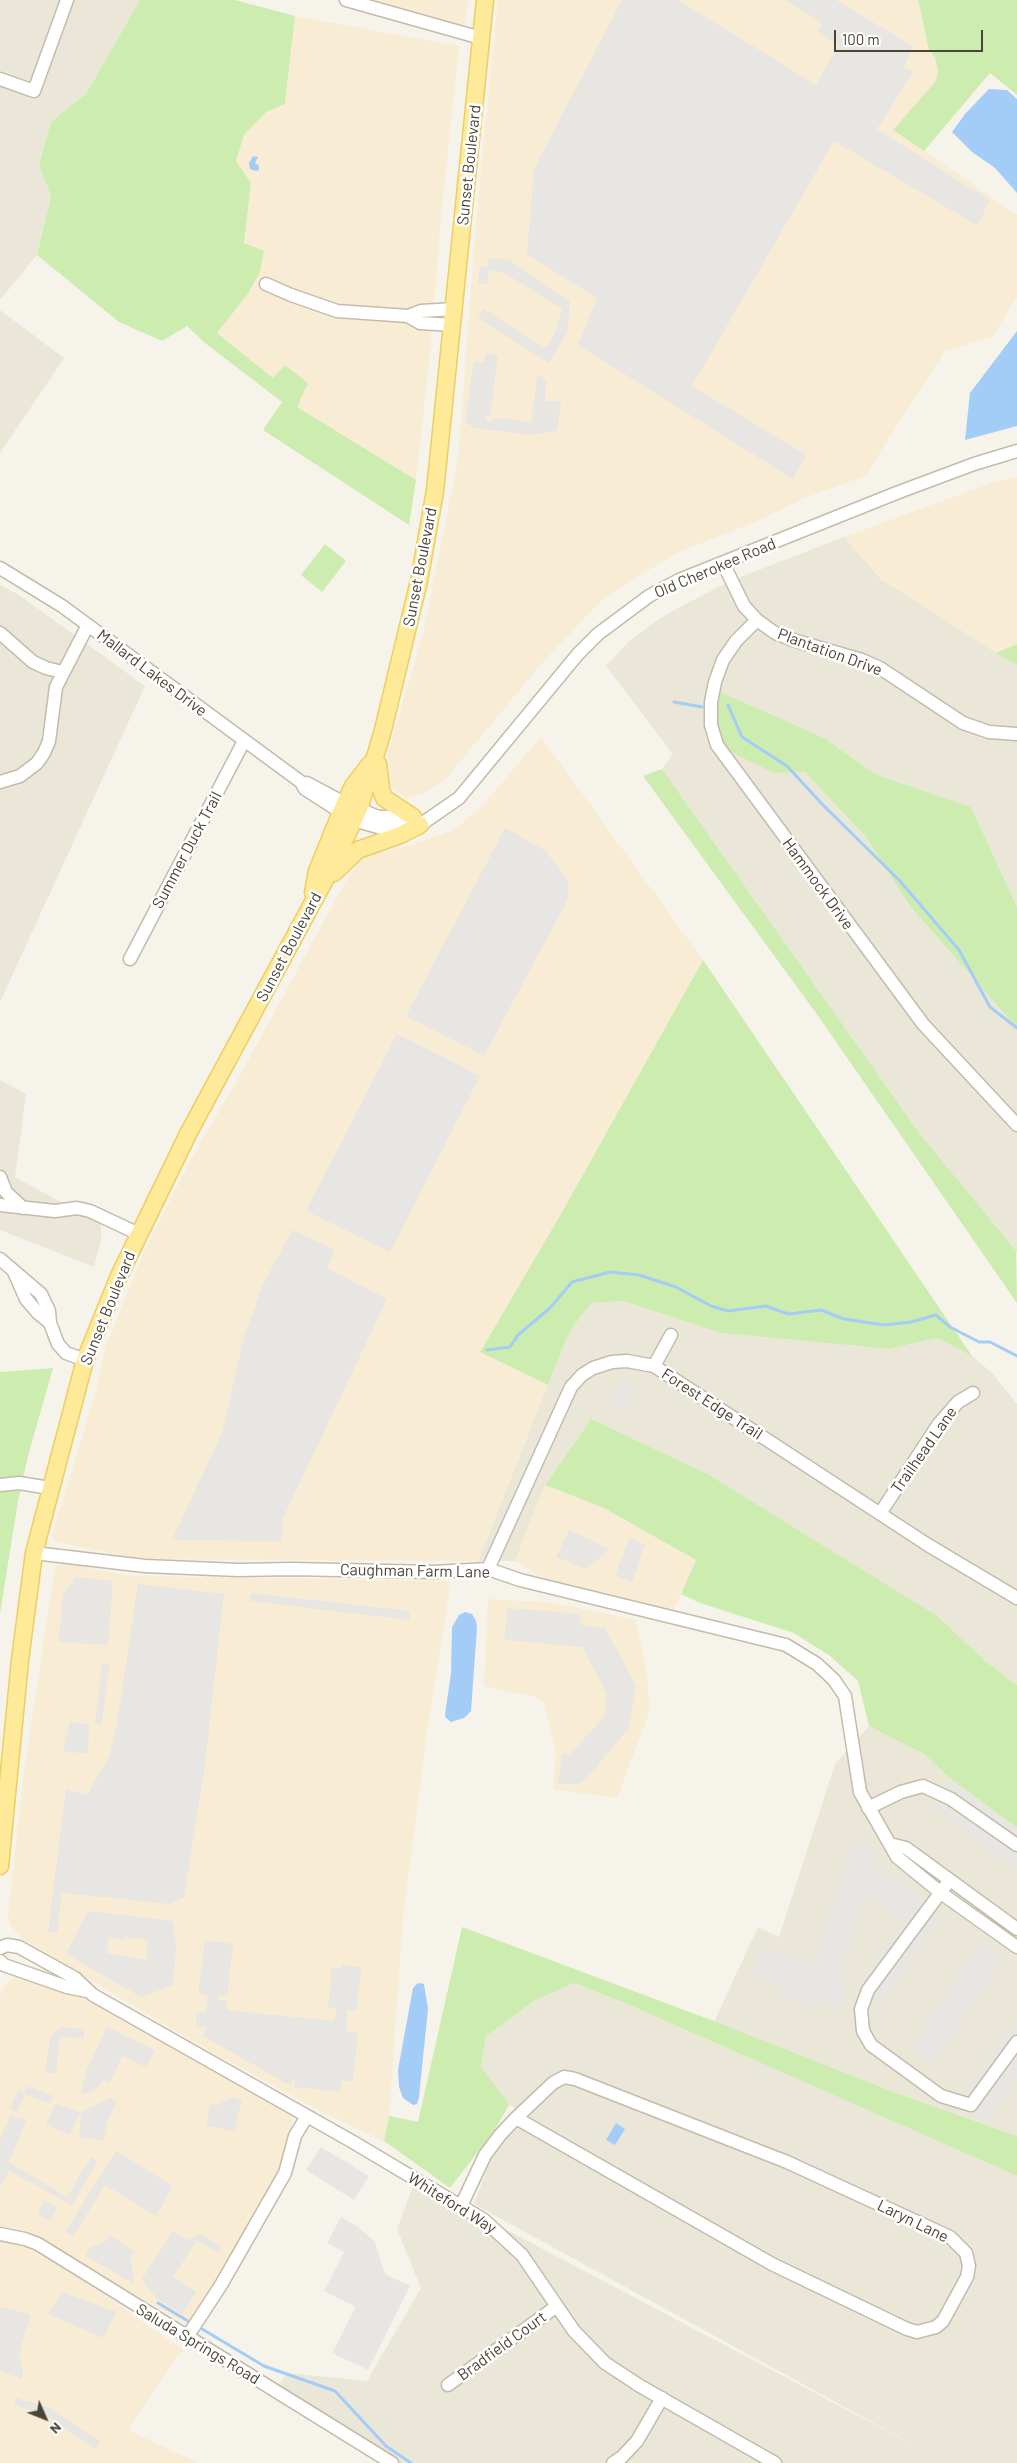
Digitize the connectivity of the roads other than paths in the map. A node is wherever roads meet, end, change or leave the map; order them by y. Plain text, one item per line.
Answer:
1 (67, 0) edge
2 (346, 0) edge
3 (485, 0) edge
4 (482, 38) junction
5 (0, 79) edge
6 (266, 284) dead end
7 (454, 317) junction
8 (1017, 451) edge
9 (723, 563) junction
10 (0, 568) edge
11 (758, 620) junction
12 (88, 626) junction
13 (0, 633) edge
14 (62, 672) junction
15 (1017, 734) edge
16 (244, 741) junction
17 (376, 753) junction
18 (0, 782) edge
19 (350, 811) junction
20 (422, 820) junction
21 (314, 899) junction
22 (130, 959) dead end
23 (1017, 1125) edge
24 (0, 1177) edge
25 (0, 1205) edge
26 (23, 1208) junction
27 (139, 1234) junction
28 (0, 1259) edge
29 (671, 1336) dead end
30 (86, 1360) junction
31 (654, 1366) junction
32 (973, 1393) dead end
33 (0, 1485) edge
34 (50, 1488) junction
35 (880, 1512) junction
36 (34, 1553) junction
37 (488, 1569) junction
38 (1017, 1598) edge
39 (868, 1808) junction
40 (890, 1844) junction
41 (1017, 1845) edge
42 (0, 1866) edge
43 (949, 1881) junction
44 (941, 1893) junction
45 (1017, 1929) edge
46 (1017, 1947) edge
47 (0, 1948) edge
48 (0, 1961) edge
49 (87, 1991) junction
50 (1017, 2042) edge
51 (307, 2116) junction
52 (516, 2118) junction
53 (461, 2206) junction
54 (0, 2234) edge
55 (557, 2306) junction
56 (187, 2337) junction
57 (448, 2385) dead end
58 (662, 2398) junction
59 (392, 2463) edge
60 (613, 2463) edge
61 (775, 2463) edge

1 - 5 street
2 - 4 street
3 - 4 main road, Sunset Boulevard
4 - 7 main road, Sunset Boulevard
6 - 7 street
7 - 17 main road, Sunset Boulevard
8 - 9 street, Old Cherokee Road
9 - 11 street, Plantation Drive
9 - 20 street, Old Cherokee Road
10 - 12 street, Mallard Lakes Drive
11 - 15 street, Plantation Drive
11 - 23 street, Hammock Drive
12 - 14 street
12 - 16 street, Mallard Lakes Drive
13 - 14 street
14 - 18 street
16 - 19 street, Mallard Lakes Drive
16 - 22 street, Summer Duck Trail
17 - 19 main road, Sunset Boulevard
17 - 20 main road
19 - 20 street
19 - 21 main road, Sunset Boulevard
20 - 21 main road
21 - 27 main road, Sunset Boulevard
24 - 26 street
25 - 26 street
26 - 27 street
27 - 30 main road, Sunset Boulevard
28 - 30 street
29 - 31 street
30 - 34 main road, Sunset Boulevard
31 - 35 street, Forest Edge Trail
31 - 37 street, Forest Edge Trail
32 - 35 street, Trailhead Lane
33 - 34 street
34 - 36 main road, Sunset Boulevard
35 - 38 street, Forest Edge Trail
36 - 37 street, Caughman Farm Lane
36 - 42 main road, Sunset Boulevard
37 - 39 street, Caughman Farm Lane
39 - 40 street, Caughman Farm Lane
39 - 41 street
40 - 43 street
40 - 44 street, Caughman Farm Lane
43 - 44 street
43 - 45 street
44 - 46 street, Caughman Farm Lane
44 - 50 street
47 - 49 street, Whiteford Way
48 - 49 street, Whiteford Way
49 - 51 street, Whiteford Way
51 - 53 street, Whiteford Way
51 - 56 street
52 - 52 street, Laryn Lane
52 - 53 street, Laryn Lane
53 - 55 street, Whiteford Way
54 - 56 street, Saluda Springs Road
55 - 57 street, Bradfield Court
55 - 58 street, Whiteford Way
56 - 59 street, Saluda Springs Road
58 - 60 street
58 - 61 street, Whiteford Way

